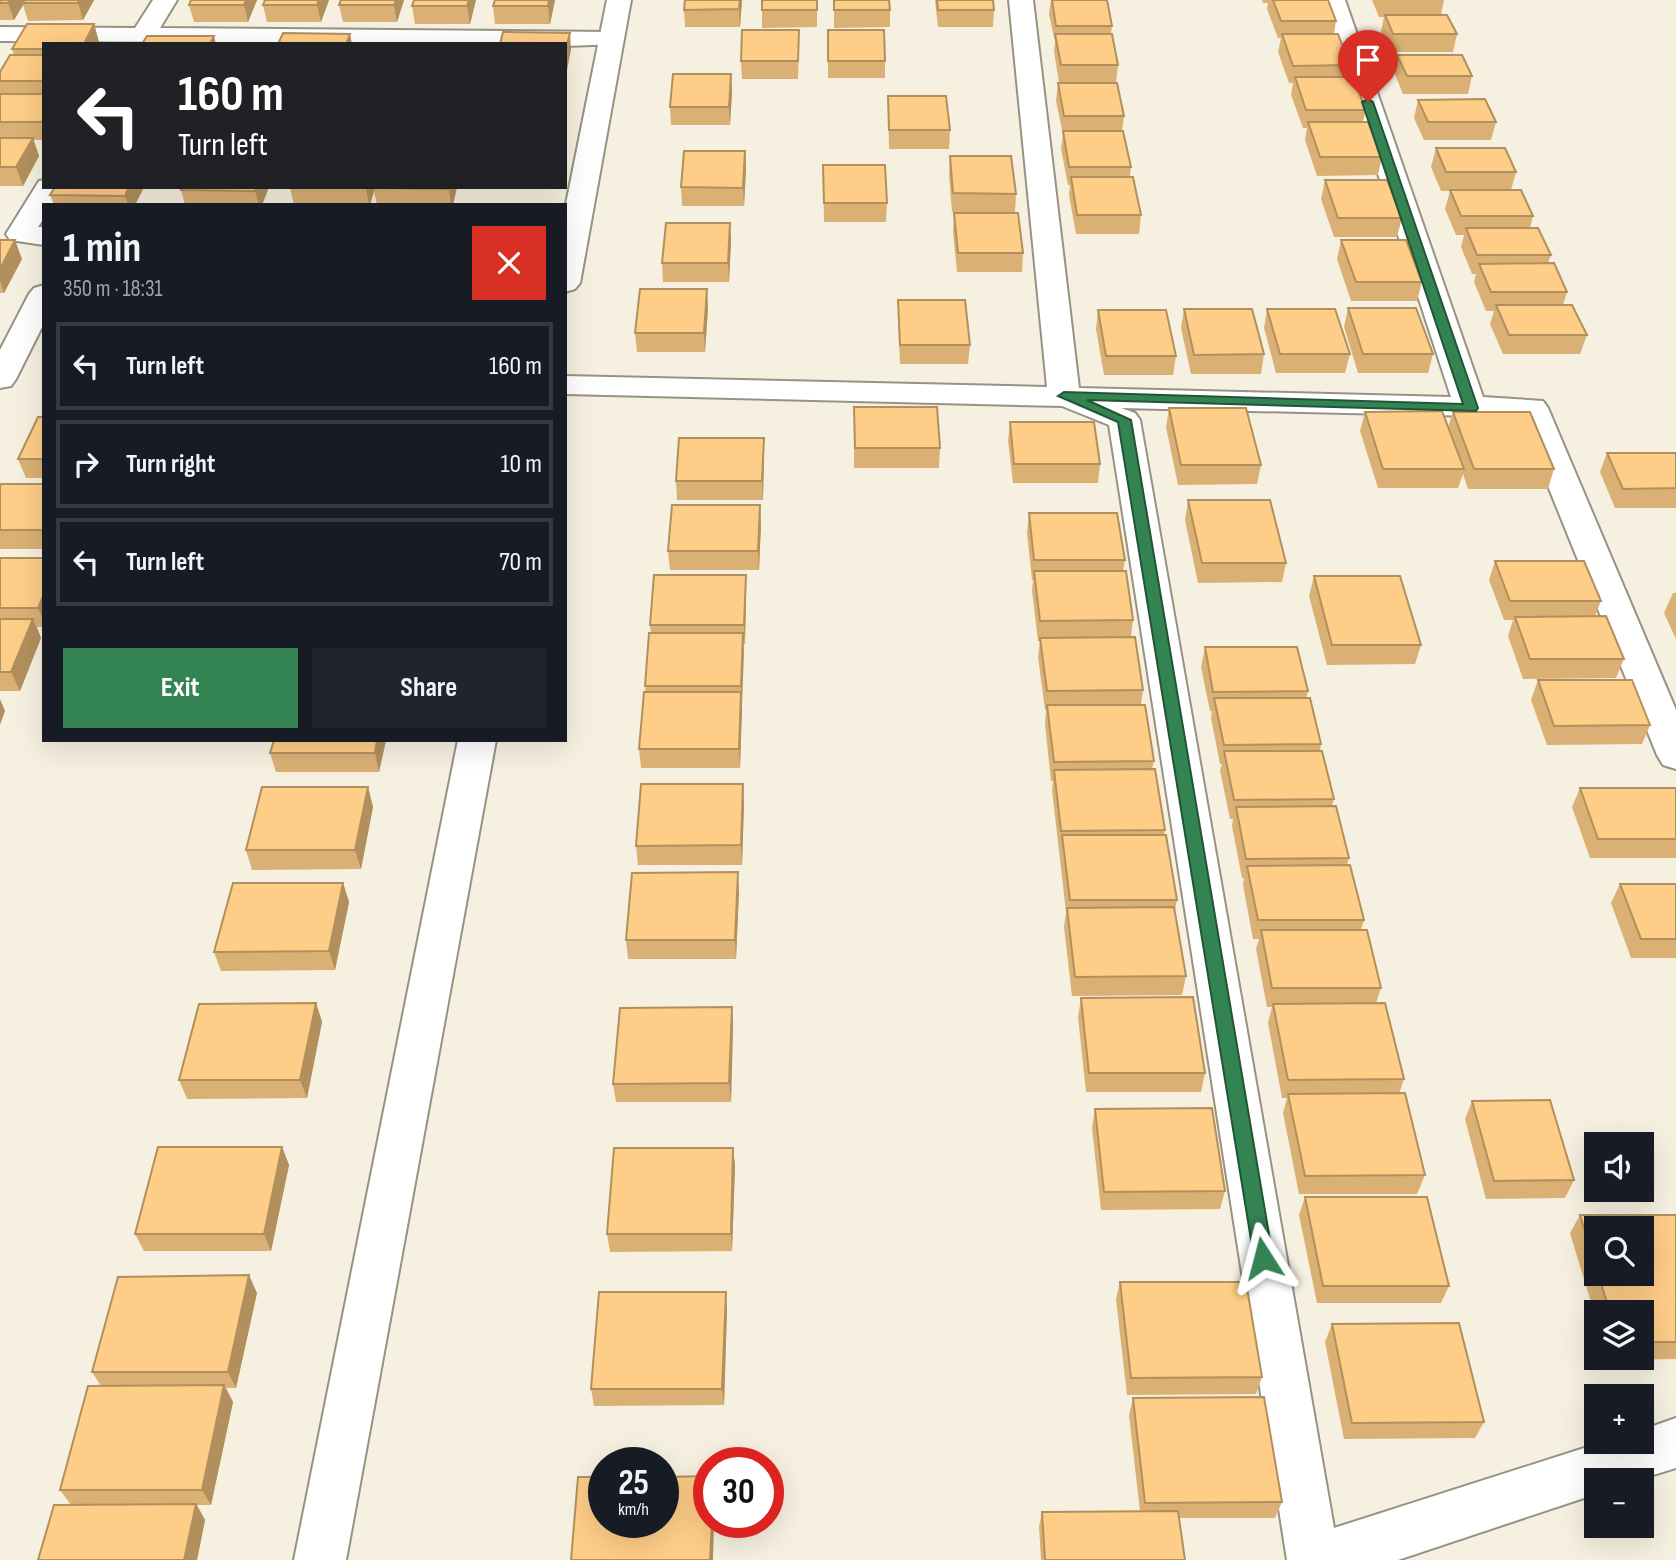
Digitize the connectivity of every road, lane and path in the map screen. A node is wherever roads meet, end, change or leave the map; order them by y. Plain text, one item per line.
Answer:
1 (165, 0) edge
2 (620, 0) edge
3 (1021, 0) edge
4 (1334, 0) edge
5 (0, 34) edge
6 (612, 39) junction
7 (139, 40) edge
8 (48, 189) edge
9 (571, 225) edge
10 (42, 236) edge
11 (567, 264) edge
12 (42, 298) edge
13 (0, 379) edge
14 (567, 385) edge
15 (1064, 396) junction
16 (1471, 408) junction
17 (477, 742) edge
18 (1676, 755) edge
19 (1676, 1443) edge
20 (320, 1560) edge
21 (1313, 1560) edge
22 (1318, 1560) edge

1 - 7 street
2 - 6 street
3 - 15 street
4 - 16 street
5 - 7 street
6 - 7 street
6 - 9 street
8 - 10 street
9 - 11 street
12 - 13 street
14 - 15 street
15 - 16 street
15 - 21 street
16 - 18 street
17 - 20 street
19 - 22 street

